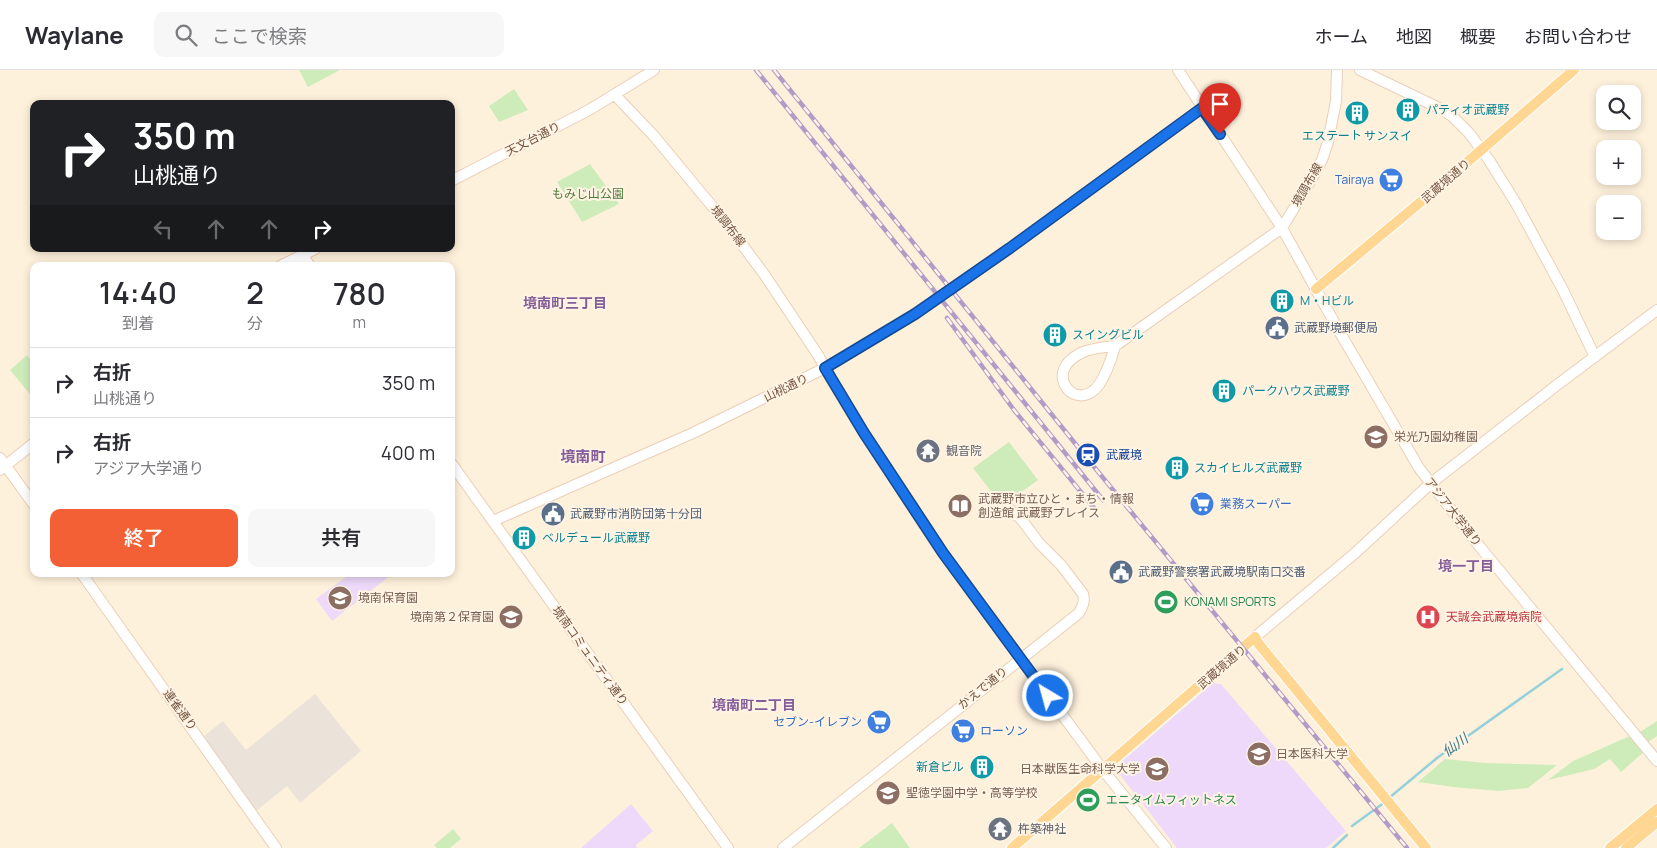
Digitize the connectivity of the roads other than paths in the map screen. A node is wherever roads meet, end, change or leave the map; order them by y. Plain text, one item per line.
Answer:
1 (654, 70) edge
2 (1178, 70) edge
3 (1337, 70) edge
4 (1360, 70) edge
5 (1574, 70) edge
6 (615, 95) junction
7 (1202, 108) junction
8 (1482, 149) junction
9 (455, 179) edge
10 (1282, 228) junction
11 (308, 252) edge
12 (302, 255) junction
13 (288, 262) edge
14 (307, 262) edge
15 (1316, 289) junction
16 (1657, 310) edge
17 (1115, 346) junction
18 (1101, 348) junction
19 (1595, 357) junction
20 (1111, 360) junction
21 (825, 368) junction
22 (30, 446) edge
23 (2, 464) edge
24 (455, 469) edge
25 (1430, 484) junction
26 (30, 500) edge
27 (1008, 508) dead end
28 (493, 521) junction
29 (84, 577) edge
30 (1255, 637) junction
31 (1020, 658) junction
32 (1657, 760) edge
33 (1103, 770) junction
34 (1657, 809) edge
35 (1657, 822) edge
36 (276, 848) edge
37 (728, 848) edge
38 (784, 848) edge
39 (1012, 848) edge
40 (1166, 848) edge
41 (1426, 848) edge
42 (1610, 848) edge
43 (1626, 848) edge

1 - 6 street, 天文台通り
2 - 7 street
3 - 10 street, 境調布線
4 - 8 street
5 - 8 main road, 武蔵境通り
6 - 9 street, 天文台通り
6 - 21 street, 境調布線
7 - 10 street
7 - 21 street, 山桃通り
8 - 15 main road, 武蔵境通り
8 - 19 street
10 - 15 street
10 - 17 street
11 - 12 street
12 - 13 street
12 - 14 street
15 - 25 street, アジア大学通り
16 - 19 street, 武蔵境通り
17 - 18 street
17 - 20 street
18 - 20 street
18 - 20 street
19 - 25 street, 武蔵境通り
21 - 28 street, 山桃通り
21 - 31 street, 境調布線
22 - 23 street
23 - 26 street
24 - 28 street, 境南コミュニティ通り
25 - 30 street, 武蔵境通り
25 - 32 street, アジア大学通り
27 - 31 street, かえで通り
28 - 37 street, 境南コミュニティ通り
29 - 36 street, 連雀通り
30 - 33 main road, 武蔵境通り
30 - 41 main road
31 - 33 street, 境調布線
31 - 38 street, かえで通り
33 - 39 main road, 武蔵境通り
33 - 40 street, 境調布線
34 - 42 main road
35 - 43 main road

